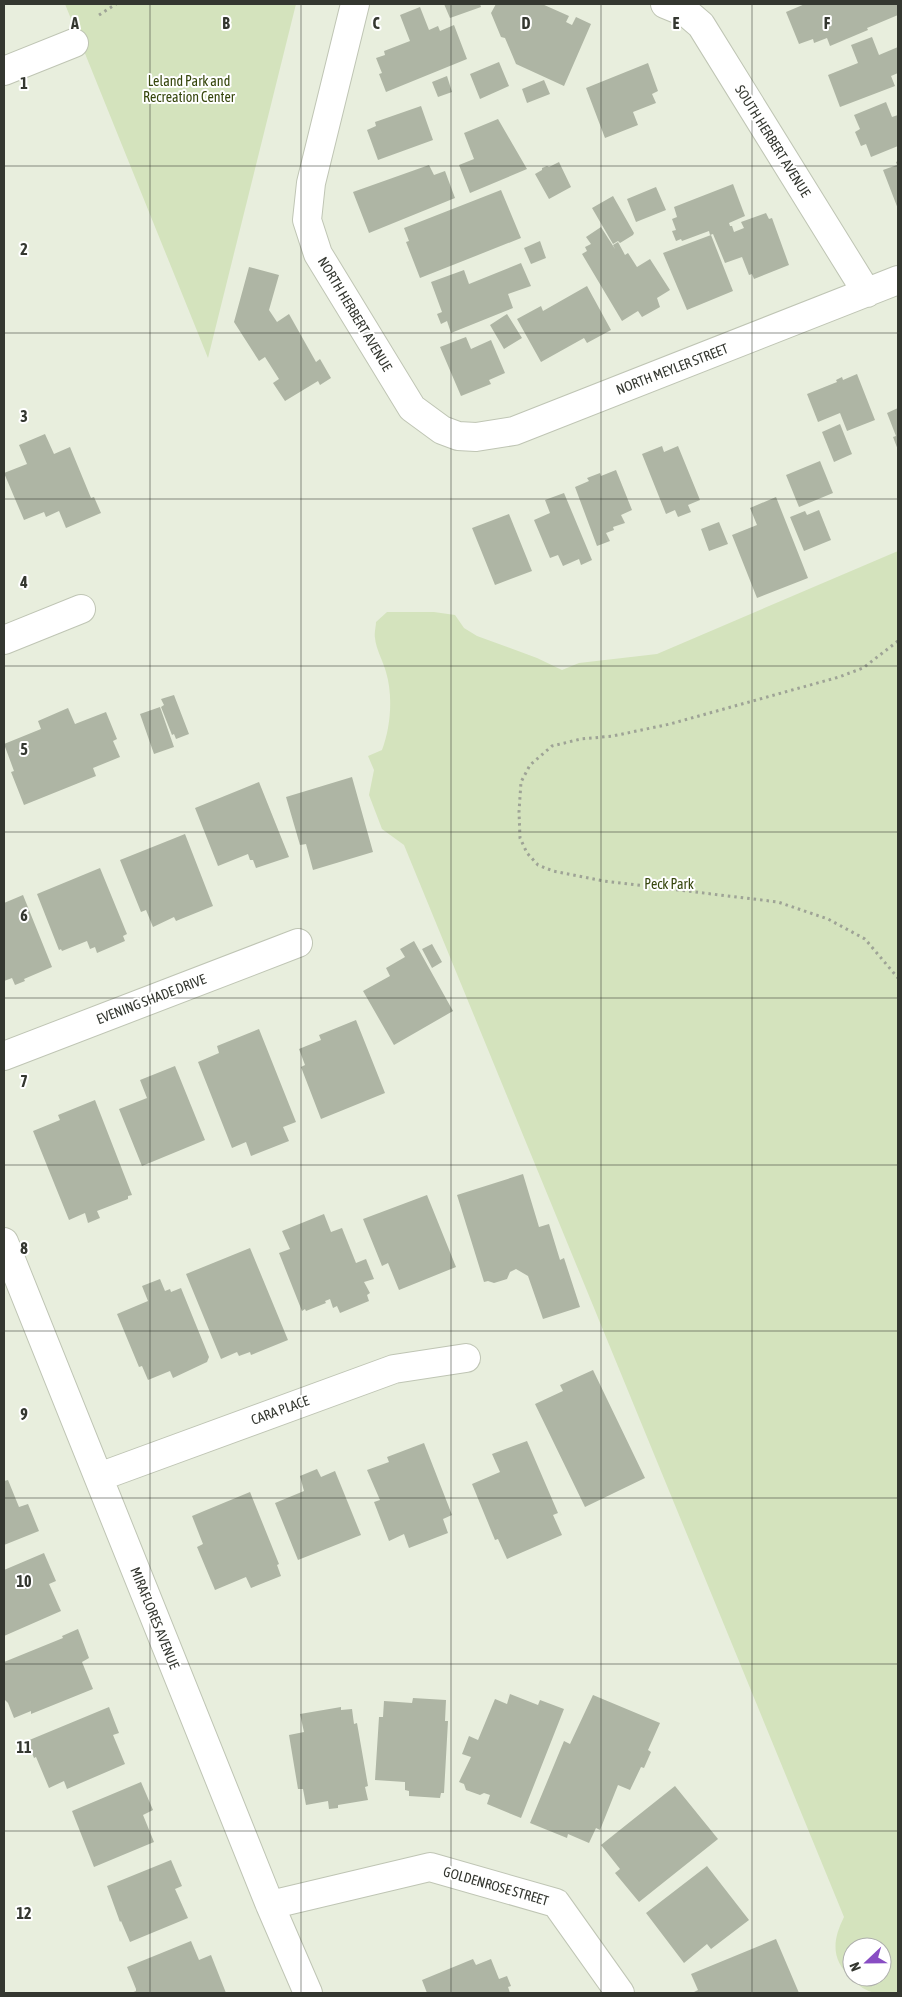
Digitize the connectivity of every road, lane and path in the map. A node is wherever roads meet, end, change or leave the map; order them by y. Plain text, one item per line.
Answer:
1 (116, 4) edge
2 (355, 4) edge
3 (666, 4) edge
4 (99, 15) dead end
5 (74, 43) dead end
6 (4, 71) edge
7 (898, 280) edge
8 (867, 293) junction
9 (442, 430) joint
10 (80, 609) dead end
11 (4, 640) edge
12 (898, 641) edge
13 (298, 943) dead end
14 (898, 978) edge
15 (4, 1056) edge
16 (4, 1242) edge
17 (466, 1358) dead end
18 (98, 1477) junction
19 (270, 1905) junction
20 (308, 1993) edge
21 (620, 1993) edge

1 - 4 path
2 - 9 street, NORTH HERBERT AVENUE
3 - 8 street, SOUTH HERBERT AVENUE
5 - 6 street
7 - 8 street, NORTH MEYLER STREET
8 - 9 street, NORTH MEYLER STREET
10 - 11 street
12 - 14 path
13 - 15 street, EVENING SHADE DRIVE
16 - 18 street, MIRAFLORES AVENUE
17 - 18 street, CARA PLACE
18 - 19 street, MIRAFLORES AVENUE
19 - 20 street, MIRAFLORES AVENUE
19 - 21 street, GOLDENROSE STREET

